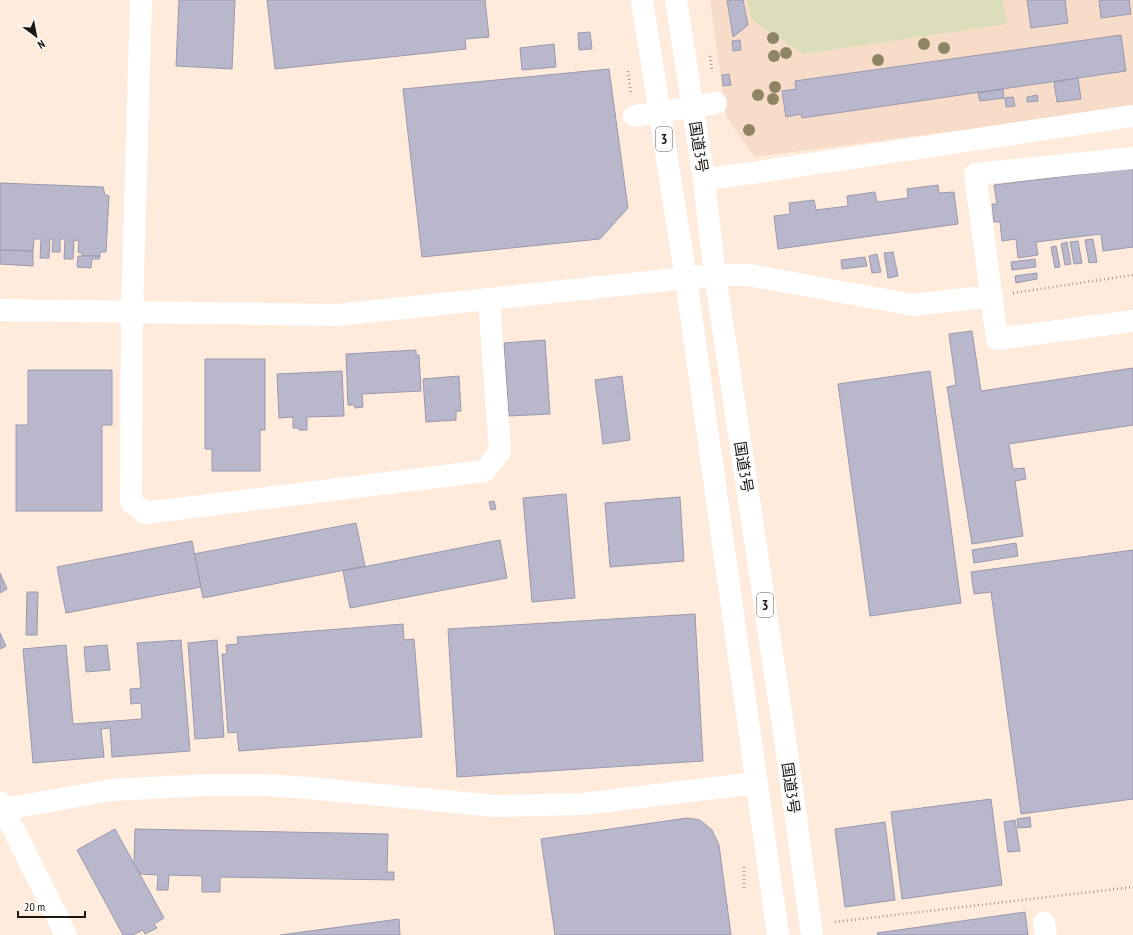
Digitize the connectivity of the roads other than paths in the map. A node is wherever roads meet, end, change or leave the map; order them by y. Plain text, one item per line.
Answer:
1 (141, 0) edge
2 (642, 0) edge
3 (676, 0) edge
4 (716, 103) dead end
5 (634, 116) dead end
6 (1133, 116) edge
7 (1133, 158) edge
8 (704, 180) junction
9 (715, 275) junction
10 (686, 279) junction
11 (992, 296) junction
12 (489, 299) junction
13 (0, 310) edge
14 (132, 312) junction
15 (1133, 321) edge
16 (757, 782) junction
17 (1, 807) edge
18 (66, 935) edge
19 (778, 935) edge
20 (812, 935) edge

1 - 14 main road
2 - 10 main road, 国道3号 / 3
3 - 8 main road, 国道3号 / 3
4 - 5 main road
6 - 8 main road
7 - 11 main road
8 - 9 main road, 国道3号 / 3
9 - 10 main road
9 - 11 main road
9 - 20 main road, 国道3号 / 3
10 - 12 main road
10 - 16 main road, 国道3号 / 3
11 - 15 main road
12 - 14 main road
12 - 14 main road
13 - 14 main road
16 - 17 main road
16 - 19 main road, 国道3号 / 3
17 - 18 main road

